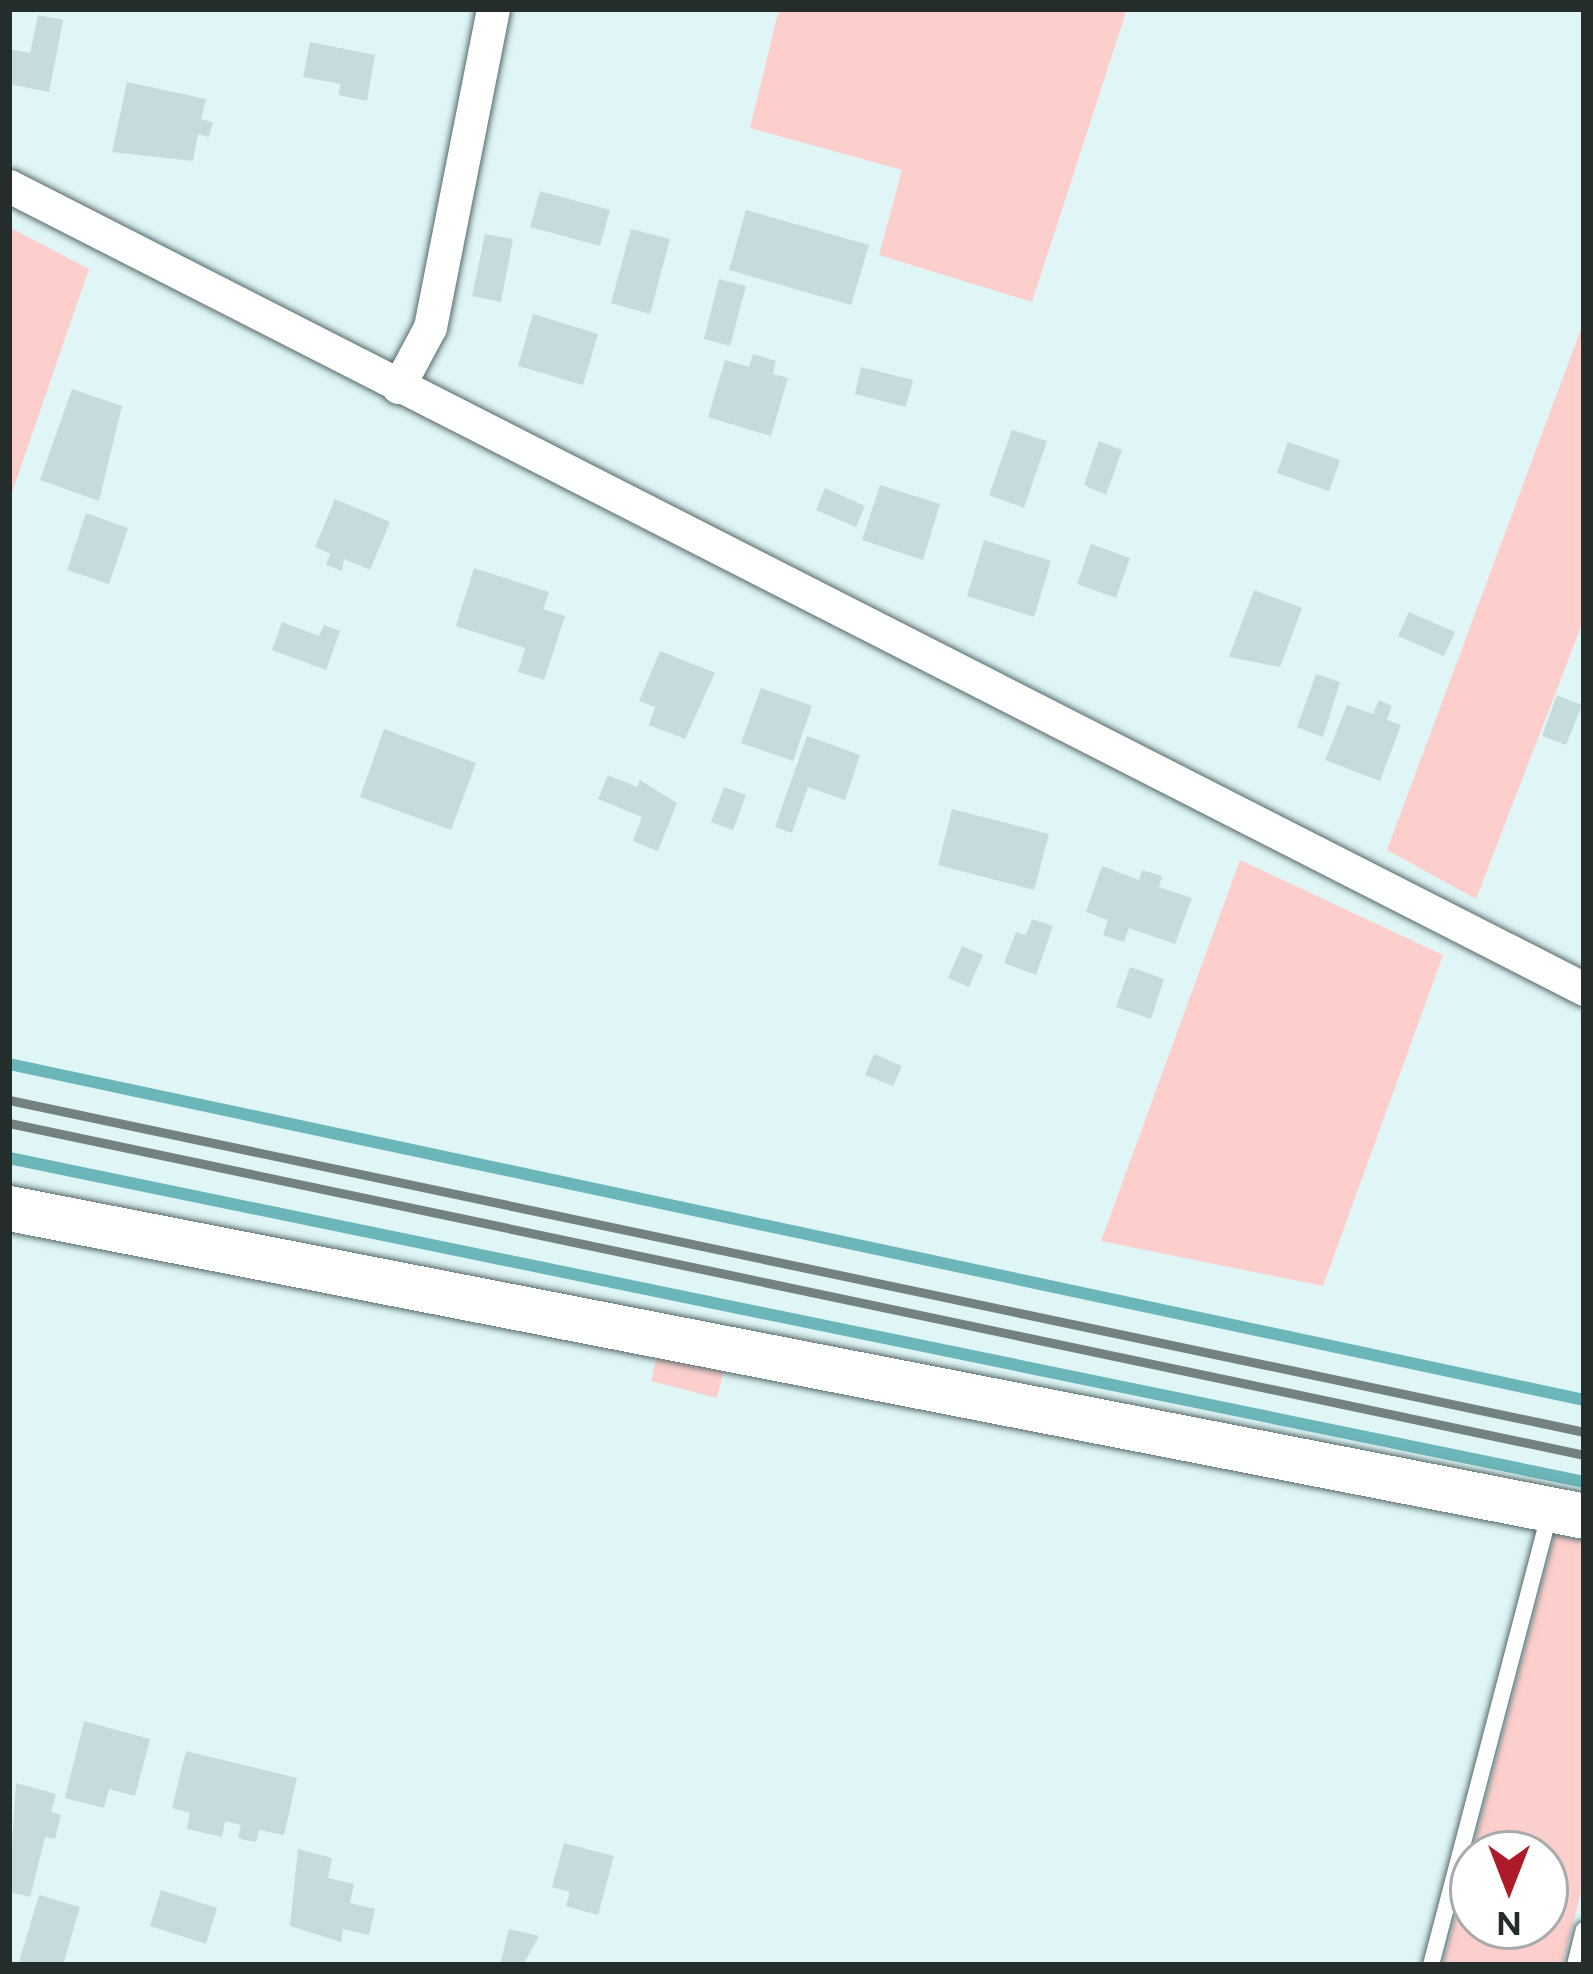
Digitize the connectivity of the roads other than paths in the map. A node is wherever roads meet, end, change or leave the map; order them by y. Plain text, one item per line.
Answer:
1 (493, 9) edge
2 (9, 187) edge
3 (398, 387) junction
4 (1584, 989) edge
5 (9, 1208) edge
6 (1568, 1513) edge
7 (1584, 1930) edge
8 (1431, 1965) edge
9 (1575, 1965) edge

1 - 3 street
2 - 3 street
3 - 4 street
5 - 6 street
6 - 8 lane
7 - 9 lane

